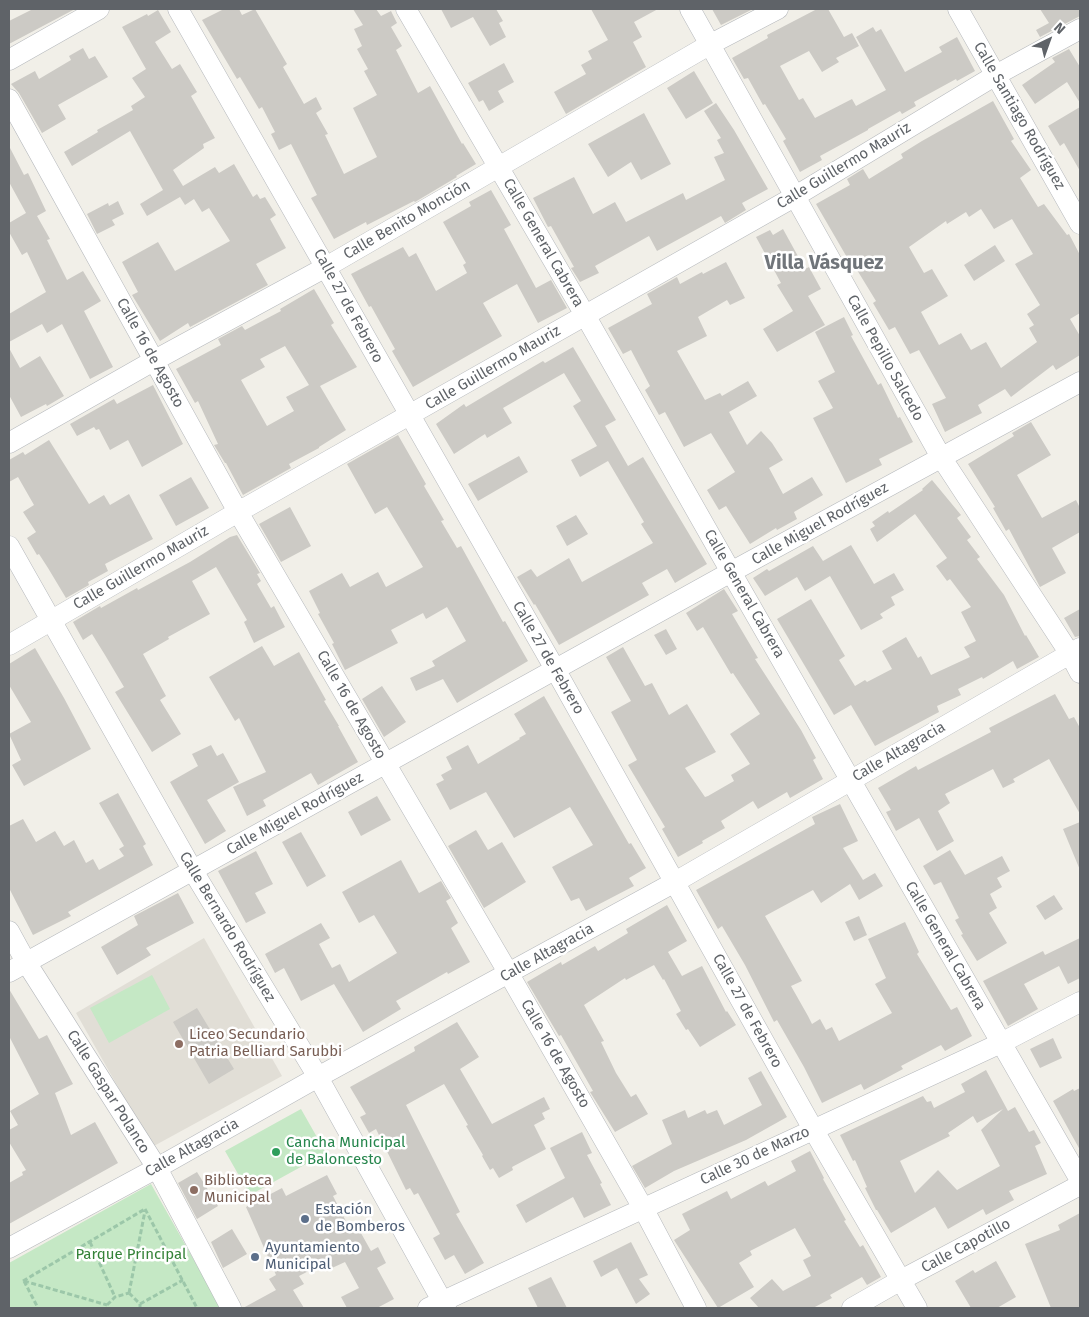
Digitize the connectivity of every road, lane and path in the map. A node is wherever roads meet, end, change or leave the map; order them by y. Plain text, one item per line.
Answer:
1 (99, 9) edge
2 (178, 9) edge
3 (406, 9) edge
4 (690, 9) edge
5 (778, 9) edge
6 (958, 9) edge
7 (1080, 29) edge
8 (709, 46) junction
9 (9, 60) edge
10 (996, 75) junction
11 (9, 99) edge
12 (498, 166) junction
13 (794, 197) junction
14 (1080, 224) edge
15 (326, 267) junction
16 (585, 315) junction
17 (155, 360) junction
18 (1080, 382) edge
19 (409, 416) junction
20 (9, 443) edge
21 (941, 457) junction
22 (238, 512) junction
23 (9, 546) edge
24 (731, 572) junction
25 (51, 620) junction
26 (9, 645) edge
27 (1075, 651) edge
28 (555, 669) junction
29 (1080, 673) edge
30 (385, 763) junction
31 (850, 780) junction
32 (193, 870) junction
33 (675, 882) junction
34 (9, 931) edge
35 (17, 967) edge
36 (509, 974) junction
37 (1080, 1002) edge
38 (1000, 1043) junction
39 (318, 1077) junction
40 (813, 1129) junction
41 (157, 1168) junction
42 (1080, 1180) edge
43 (1080, 1185) edge
44 (643, 1208) junction
45 (145, 1209) junction
46 (90, 1242) junction
47 (9, 1248) edge
48 (23, 1280) junction
49 (183, 1280) junction
50 (902, 1280) junction
51 (129, 1293) junction
52 (115, 1297) junction
53 (140, 1306) edge
54 (439, 1306) edge
55 (107, 1307) edge
56 (38, 1308) edge
57 (197, 1308) edge
58 (231, 1308) edge
59 (696, 1308) edge
60 (852, 1308) edge
61 (917, 1308) edge

1 - 9 street
2 - 15 street, Calle 27 de Febrero
3 - 12 street, Calle General Cabrera
4 - 8 street, Calle Pepillo Salcedo
5 - 8 street, Calle Benito Monción
6 - 10 street, Calle Santiago Rodríguez
7 - 10 street, Calle Guillermo Mauriz
8 - 12 street, Calle Benito Monción
8 - 13 street, Calle Pepillo Salcedo
10 - 13 street, Calle Guillermo Mauriz
10 - 14 street, Calle Santiago Rodríguez
11 - 17 street, Calle 16 de Agosto
12 - 15 street, Calle Benito Monción
12 - 16 street, Calle General Cabrera
13 - 16 street, Calle Guillermo Mauriz
13 - 21 street, Calle Pepillo Salcedo
15 - 17 street, Calle Benito Monción
15 - 19 street, Calle 27 de Febrero
16 - 19 street, Calle Guillermo Mauriz
16 - 24 street, Calle General Cabrera
17 - 20 street, Calle Benito Monción
17 - 22 street, Calle 16 de Agosto
18 - 21 street, Calle Miguel Rodríguez
19 - 22 street, Calle Guillermo Mauriz
19 - 28 street, Calle 27 de Febrero
21 - 24 street, Calle Miguel Rodríguez
21 - 27 street, Calle Pepillo Salcedo
22 - 25 street, Calle Guillermo Mauriz
22 - 30 street, Calle 16 de Agosto
23 - 25 street, Calle Bernardo Rodríguez
24 - 28 street, Calle Miguel Rodríguez
24 - 31 street, Calle General Cabrera
25 - 26 street, Calle Guillermo Mauriz
25 - 32 street, Calle Bernardo Rodríguez
27 - 29 street, Calle Pepillo Salcedo
27 - 31 street, Calle Altagracia
28 - 30 street, Calle Miguel Rodríguez
28 - 33 street, Calle 27 de Febrero
30 - 32 street, Calle Miguel Rodríguez
30 - 36 street, Calle 16 de Agosto
31 - 33 street, Calle Altagracia
31 - 38 street, Calle General Cabrera
32 - 35 street, Calle Miguel Rodríguez
32 - 39 street, Calle Bernardo Rodríguez
33 - 36 street, Calle Altagracia
33 - 40 street, Calle 27 de Febrero
34 - 35 street, Calle Gaspar Polanco
35 - 41 street, Calle Gaspar Polanco
36 - 39 street, Calle Altagracia
36 - 44 street, Calle 16 de Agosto
37 - 38 street, Calle 30 de Marzo
38 - 40 street, Calle 30 de Marzo
38 - 42 street, Calle General Cabrera
39 - 41 street, Calle Altagracia
39 - 54 street, Calle Bernardo Rodríguez
40 - 44 street, Calle 30 de Marzo
40 - 50 street, Calle 27 de Febrero
41 - 47 street, Calle Altagracia
41 - 58 street, Calle Gaspar Polanco
43 - 50 street, Calle Capotillo
44 - 54 street, Calle 30 de Marzo
44 - 59 street, Calle 16 de Agosto
45 - 46 path
45 - 49 path
45 - 51 path
46 - 48 path
46 - 52 path
48 - 55 path
48 - 56 path
49 - 53 path
49 - 57 path
50 - 60 street, Calle Capotillo
50 - 61 street, Calle 27 de Febrero
51 - 52 path
51 - 53 path
52 - 55 path

